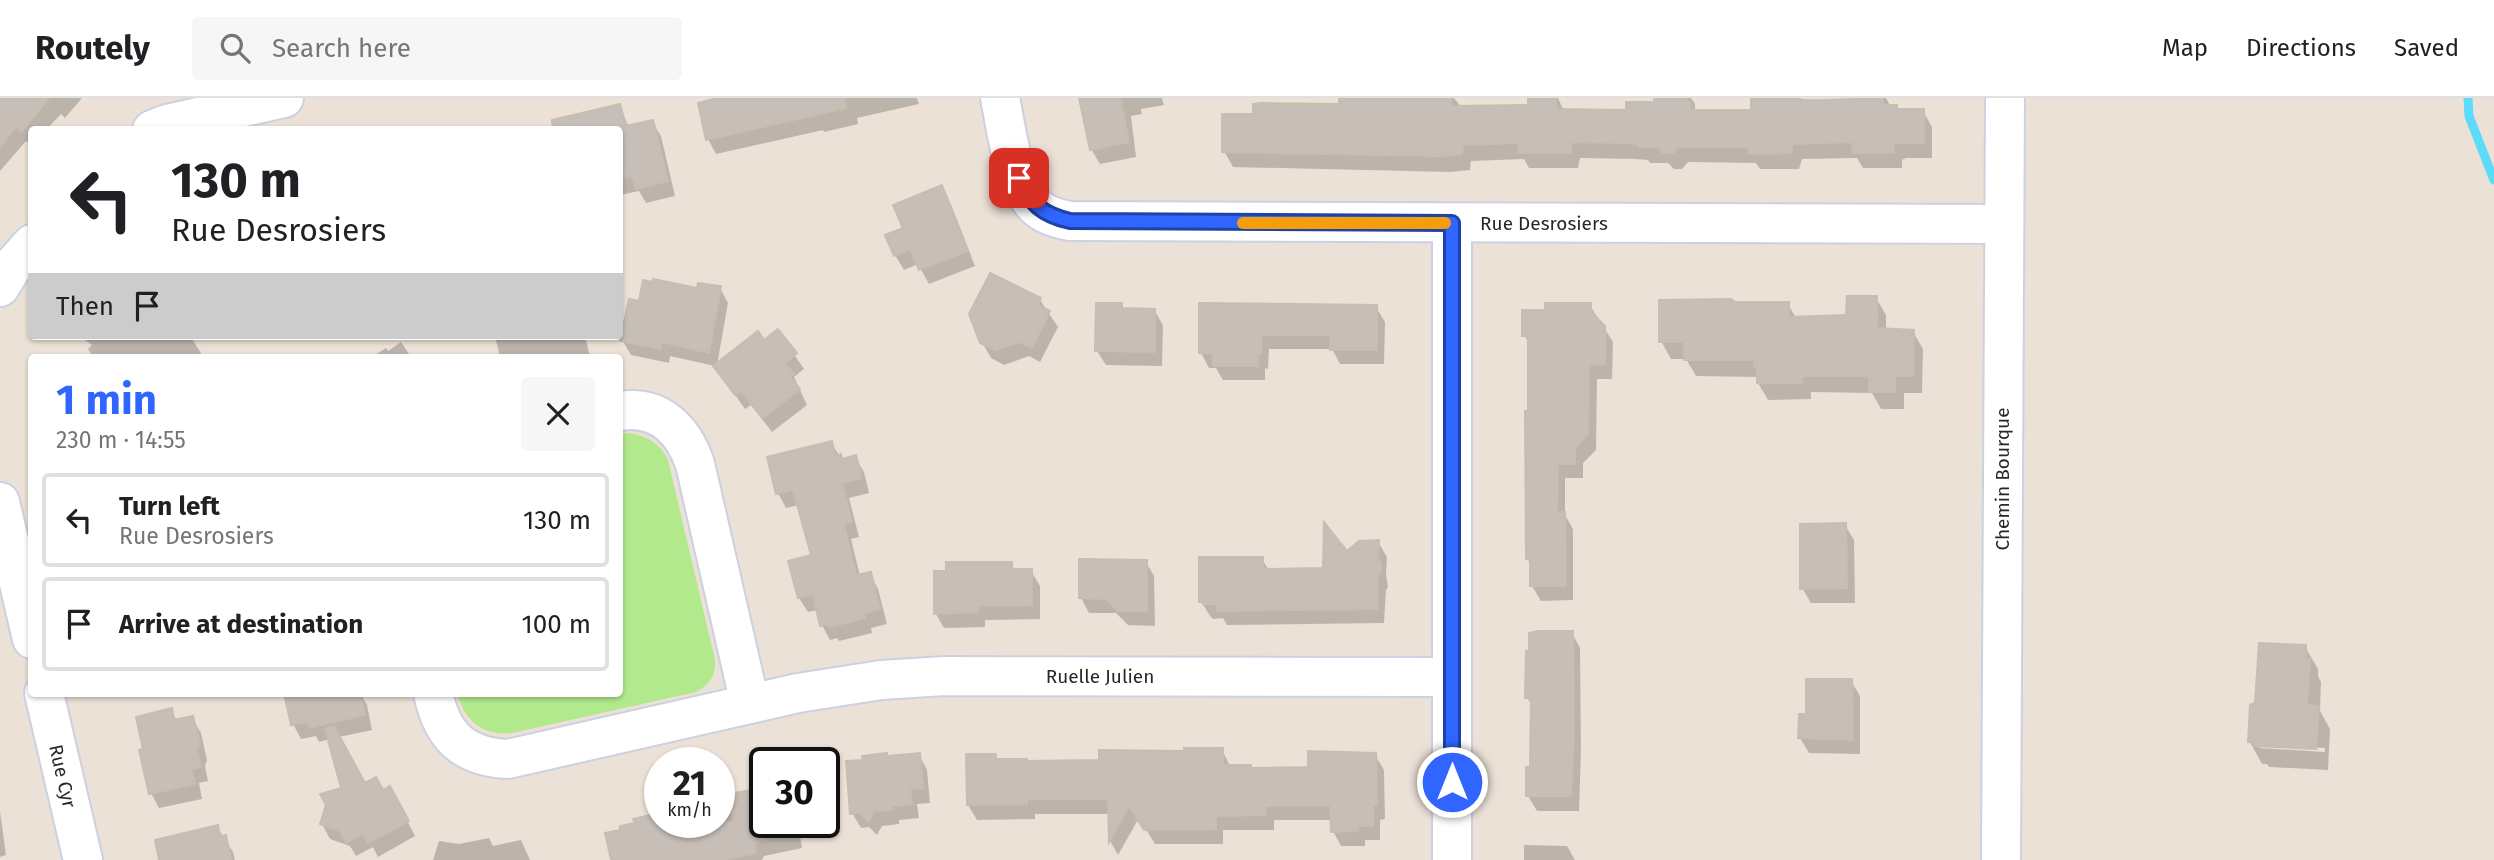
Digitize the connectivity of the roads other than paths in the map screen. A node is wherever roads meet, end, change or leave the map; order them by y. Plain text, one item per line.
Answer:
1 (284, 98) edge
2 (1000, 98) edge
3 (2005, 98) edge
4 (162, 126) edge
5 (1452, 223) junction
6 (2003, 223) junction
7 (28, 249) edge
8 (0, 287) edge
9 (623, 411) edge
10 (0, 502) edge
11 (28, 622) edge
12 (1452, 677) junction
13 (45, 697) edge
14 (434, 697) edge
15 (750, 704) junction
16 (83, 860) edge
17 (1452, 860) edge
18 (2001, 860) edge

1 - 4 street
2 - 5 street, Rue Desrosiers
3 - 6 street, Chemin Bourque
5 - 6 street, Rue Desrosiers
5 - 12 street
6 - 18 street, Chemin Bourque
7 - 8 street
9 - 15 street
10 - 11 street
12 - 15 street, Ruelle Julien
12 - 17 street
13 - 16 street, Rue Cyr
14 - 15 street, Ruelle Julien

